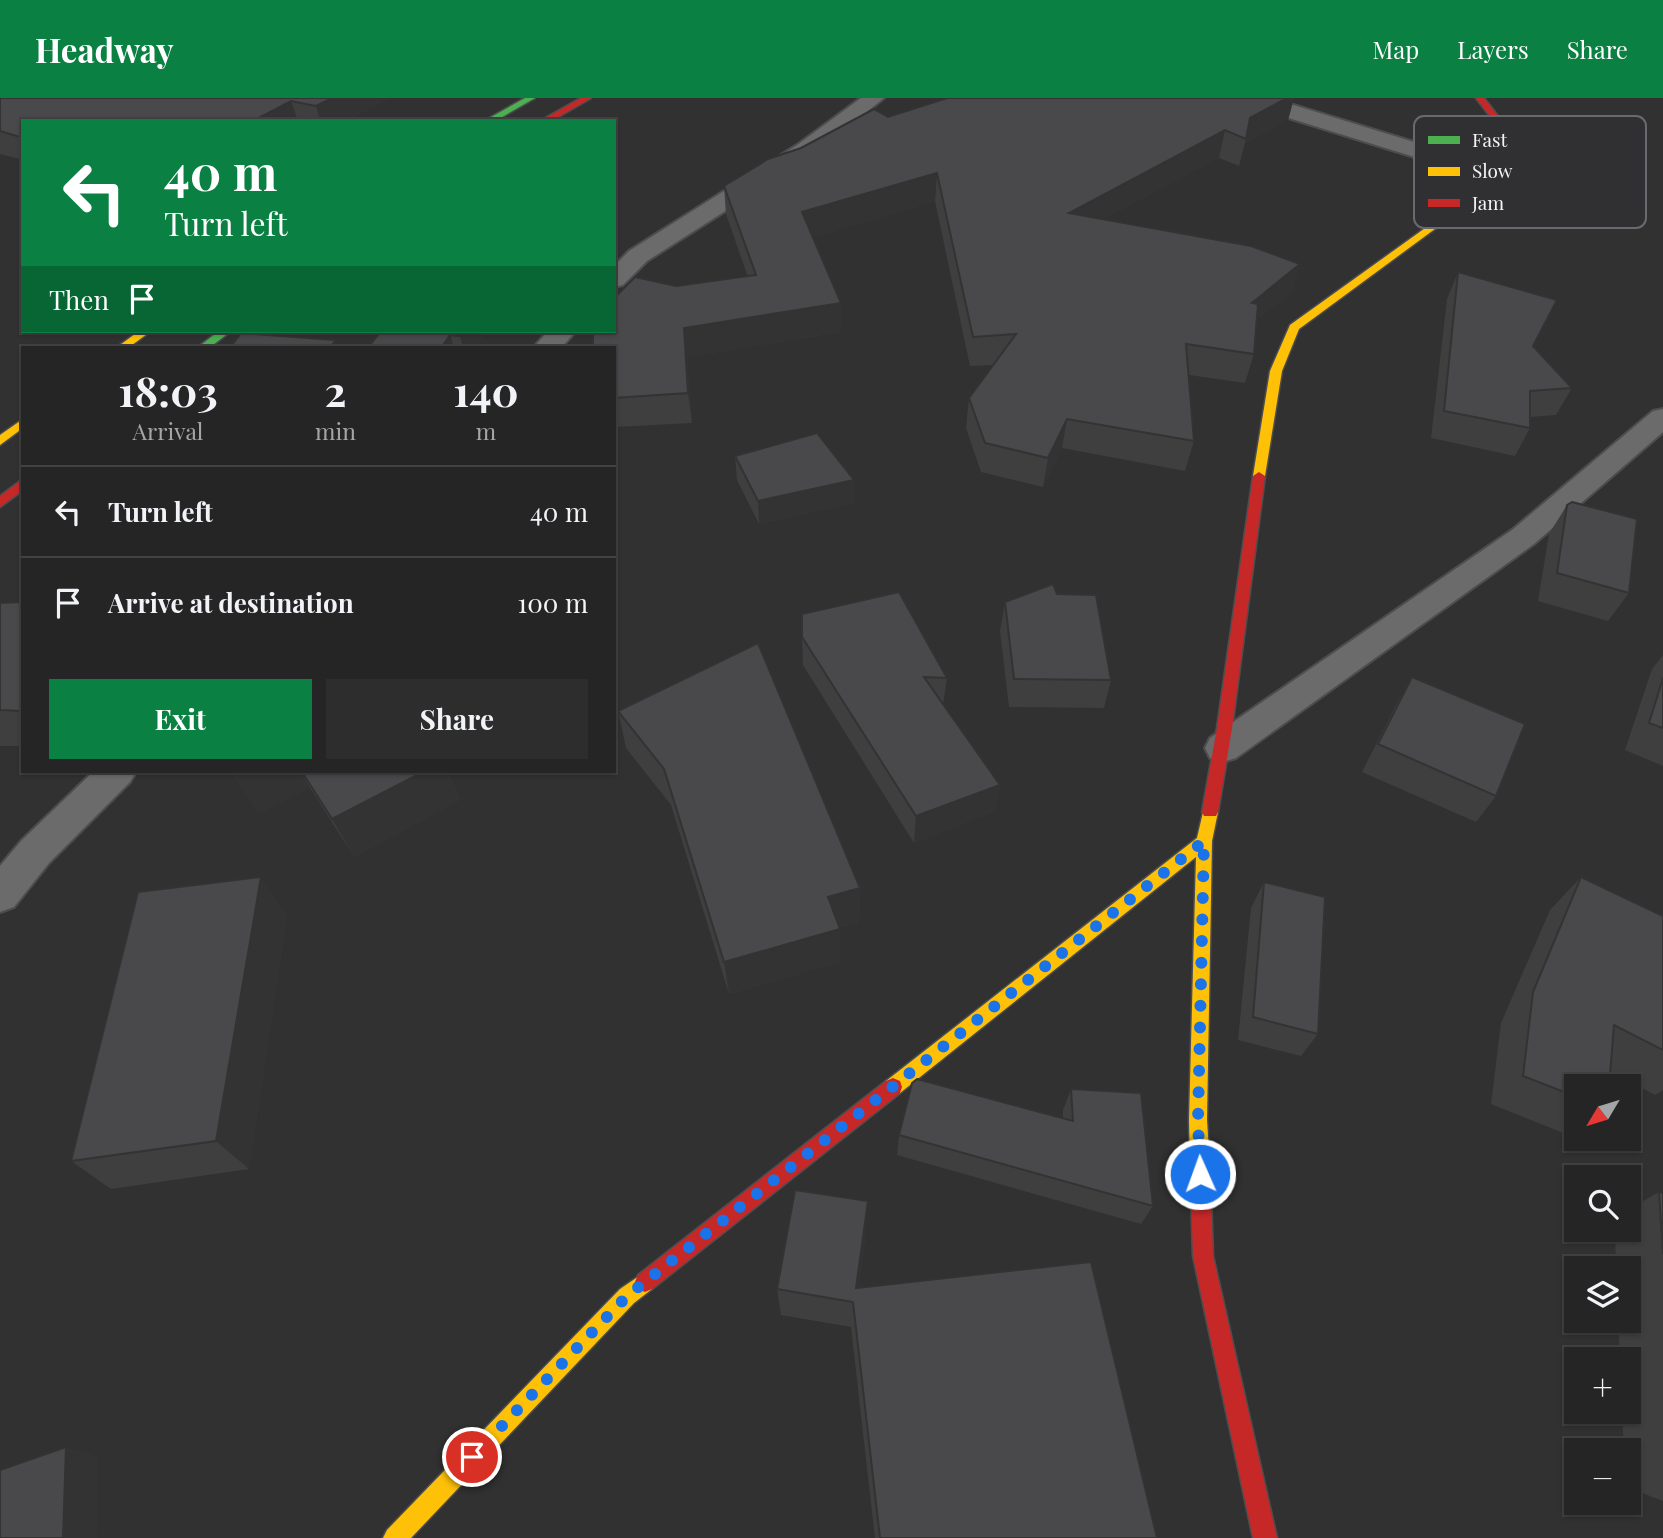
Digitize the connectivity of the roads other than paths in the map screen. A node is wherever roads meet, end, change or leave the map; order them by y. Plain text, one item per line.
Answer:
1 (531, 98) edge
2 (587, 98) edge
3 (874, 98) edge
4 (1253, 98) edge
5 (1480, 98) edge
6 (1496, 116) edge
7 (492, 119) edge
8 (548, 119) edge
9 (1414, 150) edge
10 (1431, 228) edge
11 (616, 277) edge
12 (143, 333) edge
13 (223, 333) edge
14 (561, 333) edge
15 (124, 346) edge
16 (205, 346) edge
17 (547, 346) edge
18 (1663, 417) edge
19 (21, 424) edge
20 (0, 441) edge
21 (21, 485) edge
22 (0, 503) edge
23 (1223, 748) junction
24 (116, 773) edge
25 (1204, 841) junction
26 (0, 895) edge
27 (395, 1538) edge
28 (1265, 1538) edge

1 - 7 street
2 - 8 street
3 - 11 street
4 - 9 street
5 - 6 street
10 - 23 street
12 - 15 street
13 - 16 street
14 - 17 street
18 - 23 street
19 - 20 street
21 - 22 street
23 - 25 street
24 - 26 street
25 - 27 street
25 - 28 street

